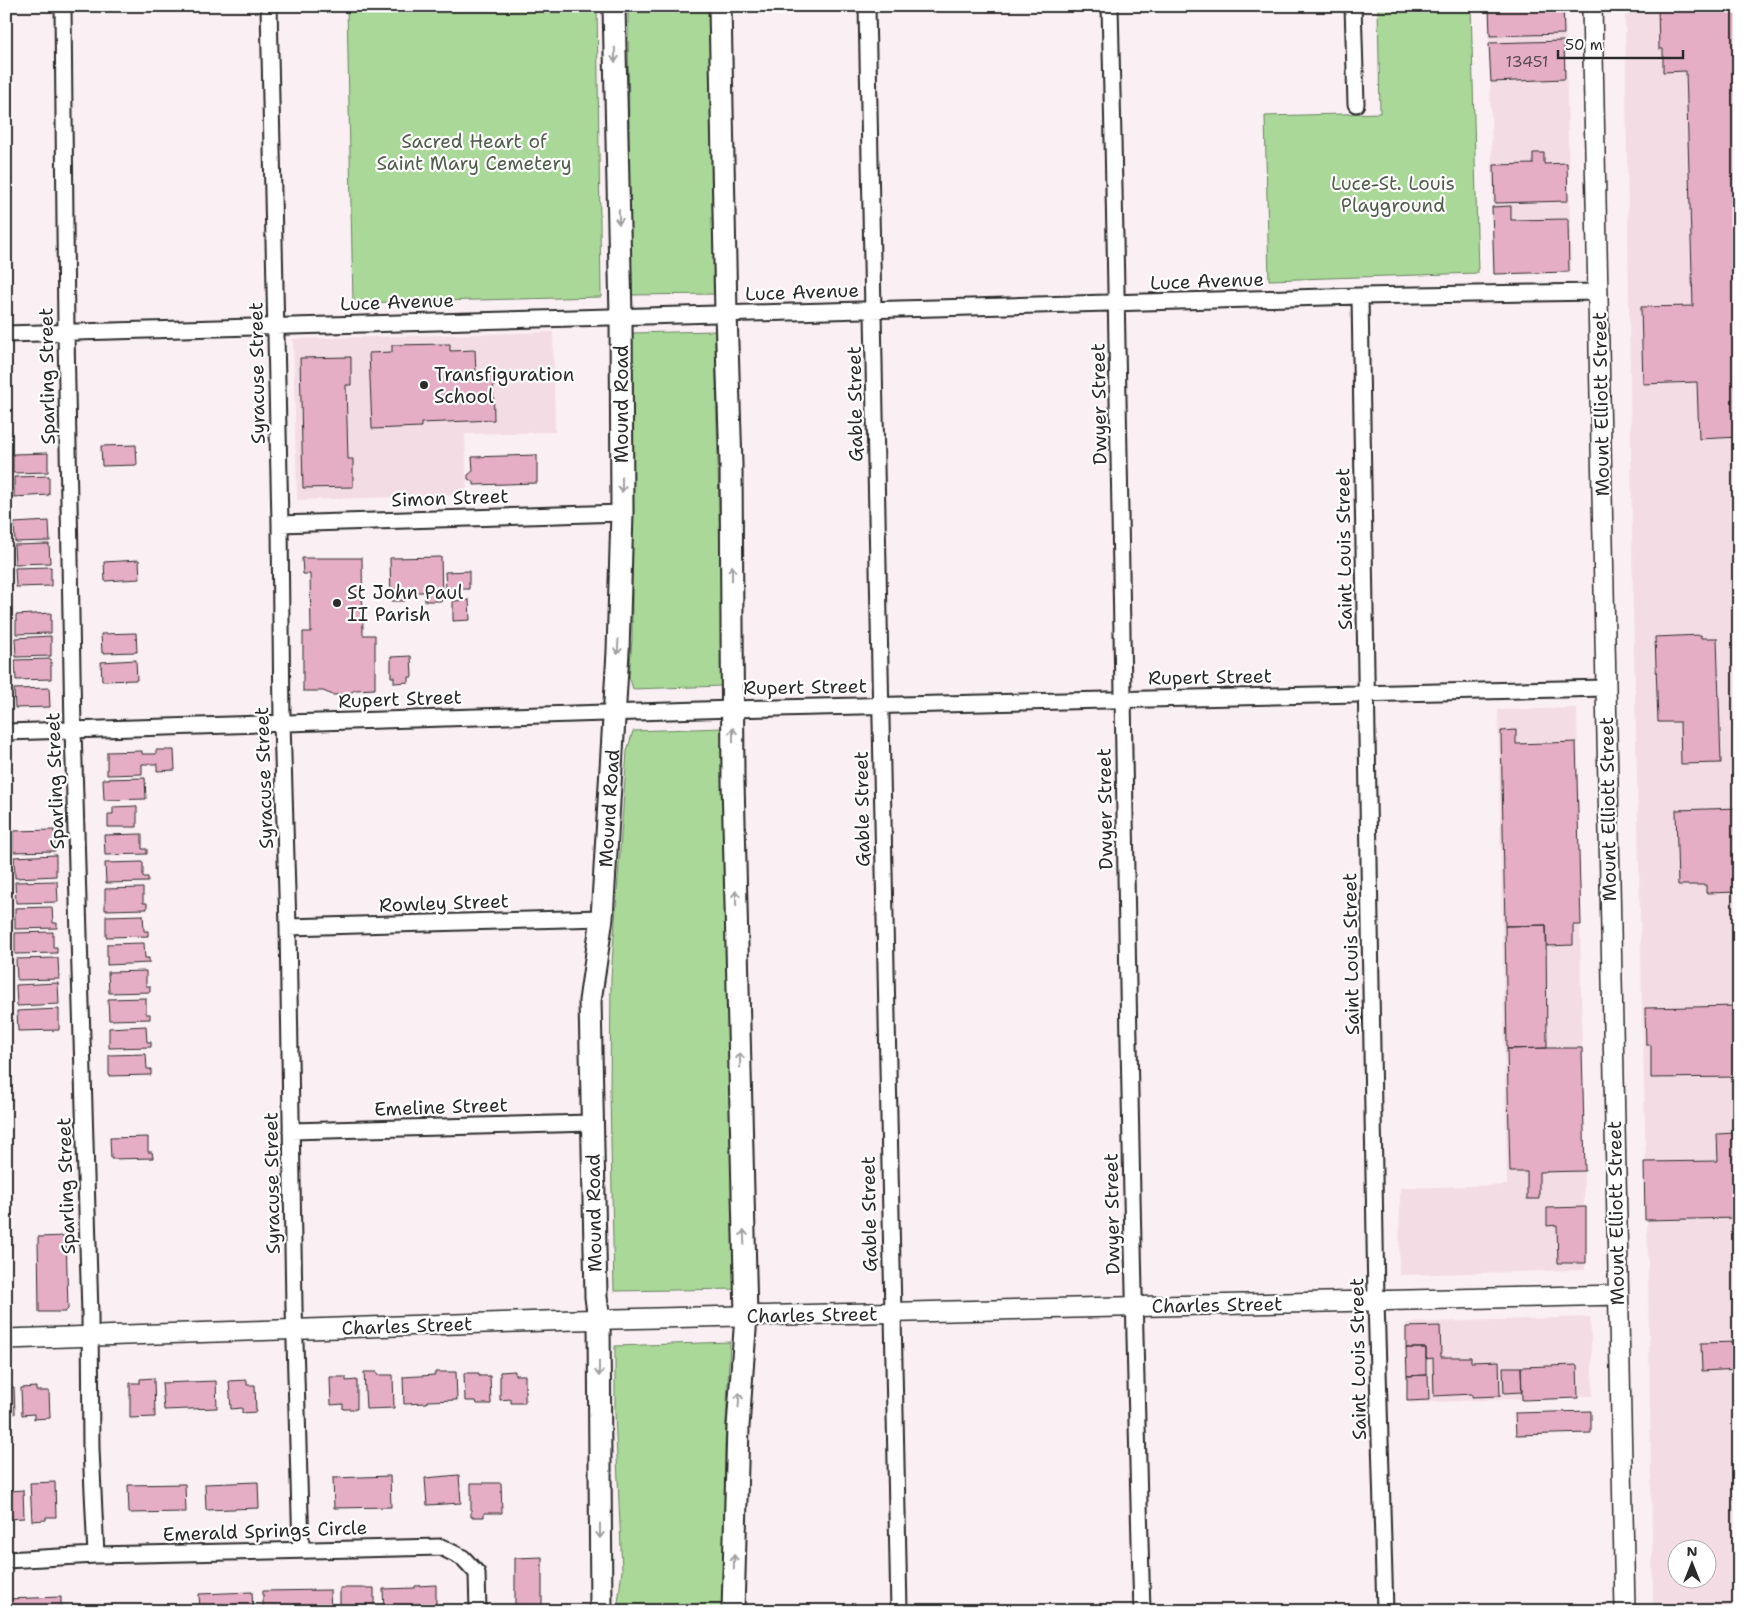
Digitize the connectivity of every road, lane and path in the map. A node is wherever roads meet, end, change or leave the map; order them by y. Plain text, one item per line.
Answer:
1 (63, 6) edge
2 (269, 6) edge
3 (614, 6) edge
4 (720, 6) edge
5 (867, 6) edge
6 (1110, 6) edge
7 (1354, 6) edge
8 (1592, 6) edge
9 (1356, 104) dead end
10 (1599, 292) junction
11 (1360, 296) junction
12 (1117, 303) junction
13 (874, 309) junction
14 (726, 314) junction
15 (621, 316) junction
16 (276, 325) junction
17 (66, 332) junction
18 (6, 334) edge
19 (622, 513) junction
20 (280, 524) junction
21 (1606, 688) junction
22 (1366, 693) junction
23 (1123, 700) junction
24 (880, 705) junction
25 (733, 709) junction
26 (614, 712) junction
27 (282, 722) junction
28 (73, 729) junction
29 (6, 732) edge
30 (602, 918) junction
31 (288, 927) junction
32 (591, 1123) junction
33 (291, 1131) junction
34 (1618, 1295) junction
35 (1376, 1301) junction
36 (1133, 1307) junction
37 (891, 1313) junction
38 (746, 1316) junction
39 (599, 1320) junction
40 (295, 1329) junction
41 (90, 1336) junction
42 (6, 1339) edge
43 (301, 1549) junction
44 (96, 1555) junction
45 (6, 1560) edge
46 (478, 1611) edge
47 (601, 1611) edge
48 (733, 1611) edge
49 (898, 1611) edge
50 (1142, 1611) edge
51 (1385, 1611) edge
52 (1625, 1611) edge

1 - 17 street, Sparling Street
2 - 16 street, Syracuse Street
3 -> 15 main road, Mound Road
4 - 14 main road
5 - 13 street, Gable Street
6 - 12 street, Dwyer Street
7 - 9 street
8 - 10 street, Mount Elliott Street
10 - 11 street, Luce Avenue
10 - 21 street, Mount Elliott Street
11 - 12 street, Luce Avenue
11 - 22 street, Saint Louis Street
12 - 13 street, Luce Avenue
12 - 23 street, Dwyer Street
13 - 14 street, Luce Avenue
13 - 24 street, Gable Street
14 - 15 street, Luce Avenue
25 -> 14 main road
15 - 16 street, Luce Avenue
15 -> 19 main road, Mound Road
16 - 17 street, Luce Avenue
16 - 20 street, Syracuse Street
17 - 18 street, Luce Avenue
17 - 28 street, Sparling Street
19 - 20 street, Simon Street
19 -> 26 main road, Mound Road
20 - 27 street, Syracuse Street
21 - 22 street, Rupert Street
21 - 34 street, Mount Elliott Street
22 - 23 street, Rupert Street
22 - 35 street, Saint Louis Street
23 - 24 street, Rupert Street
23 - 36 street, Dwyer Street
24 - 25 street, Rupert Street
24 - 37 street, Gable Street
25 - 26 street, Rupert Street
38 -> 25 main road
26 - 27 street, Rupert Street
26 - 30 main road, Mound Road
27 - 28 street, Rupert Street
27 - 31 street, Syracuse Street
28 - 29 street, Rupert Street
28 - 41 street, Sparling Street
30 - 31 street, Rowley Street
30 - 32 main road, Mound Road
31 - 33 street, Syracuse Street
32 - 33 street, Emeline Street
32 - 39 main road, Mound Road
33 - 40 street, Syracuse Street
34 - 35 street, Charles Street
34 - 52 street, Mount Elliott Street
35 - 36 street, Charles Street
35 - 51 street, Saint Louis Street
36 - 37 street, Charles Street
36 - 50 street, Dwyer Street
37 - 38 street, Charles Street
37 - 49 street, Gable Street
38 - 39 street, Charles Street
48 -> 38 main road
39 - 40 street, Charles Street
39 -> 47 main road, Mound Road
40 - 41 street, Charles Street
40 - 43 street, Syracuse Street
41 - 42 street, Charles Street
41 - 44 street, Sparling Street
43 - 44 street, Emerald Springs Circle
43 - 46 street, Emerald Springs Circle
44 - 45 street, Emerald Springs Circle

